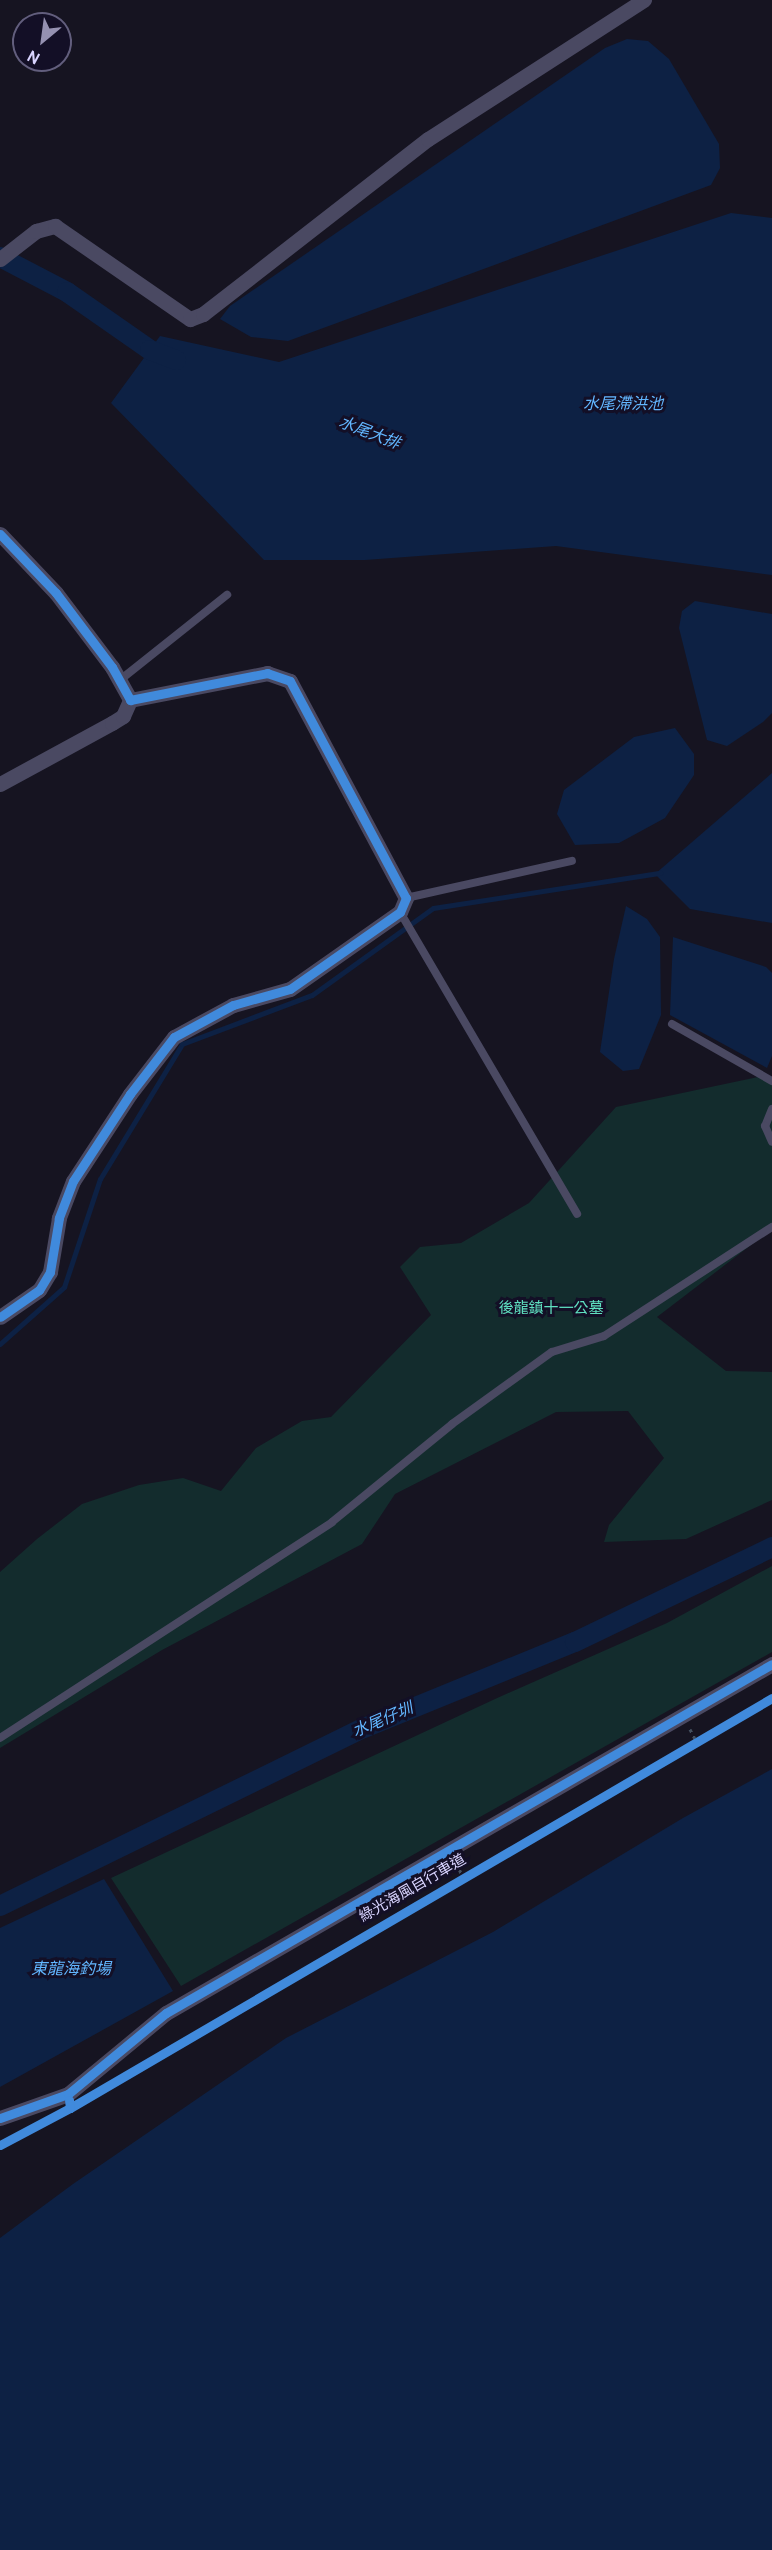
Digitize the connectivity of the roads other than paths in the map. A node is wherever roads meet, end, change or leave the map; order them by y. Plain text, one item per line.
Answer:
1 (645, 0) edge
2 (0, 259) edge
3 (0, 534) edge
4 (227, 595) dead end
5 (120, 680) junction
6 (130, 700) junction
7 (0, 784) edge
8 (572, 861) dead end
9 (403, 909) junction
10 (672, 1024) dead end
11 (772, 1081) edge
12 (772, 1109) edge
13 (772, 1142) edge
14 (577, 1214) dead end
15 (772, 1227) edge
16 (0, 1317) edge
17 (772, 1664) edge
18 (0, 1738) edge
19 (0, 2118) edge

1 - 2 street
3 - 5 street
4 - 5 lane
5 - 6 street
6 - 7 street
6 - 9 street
8 - 9 lane
9 - 14 lane
9 - 16 street
10 - 11 lane
12 - 13 lane
15 - 18 lane
17 - 19 street

